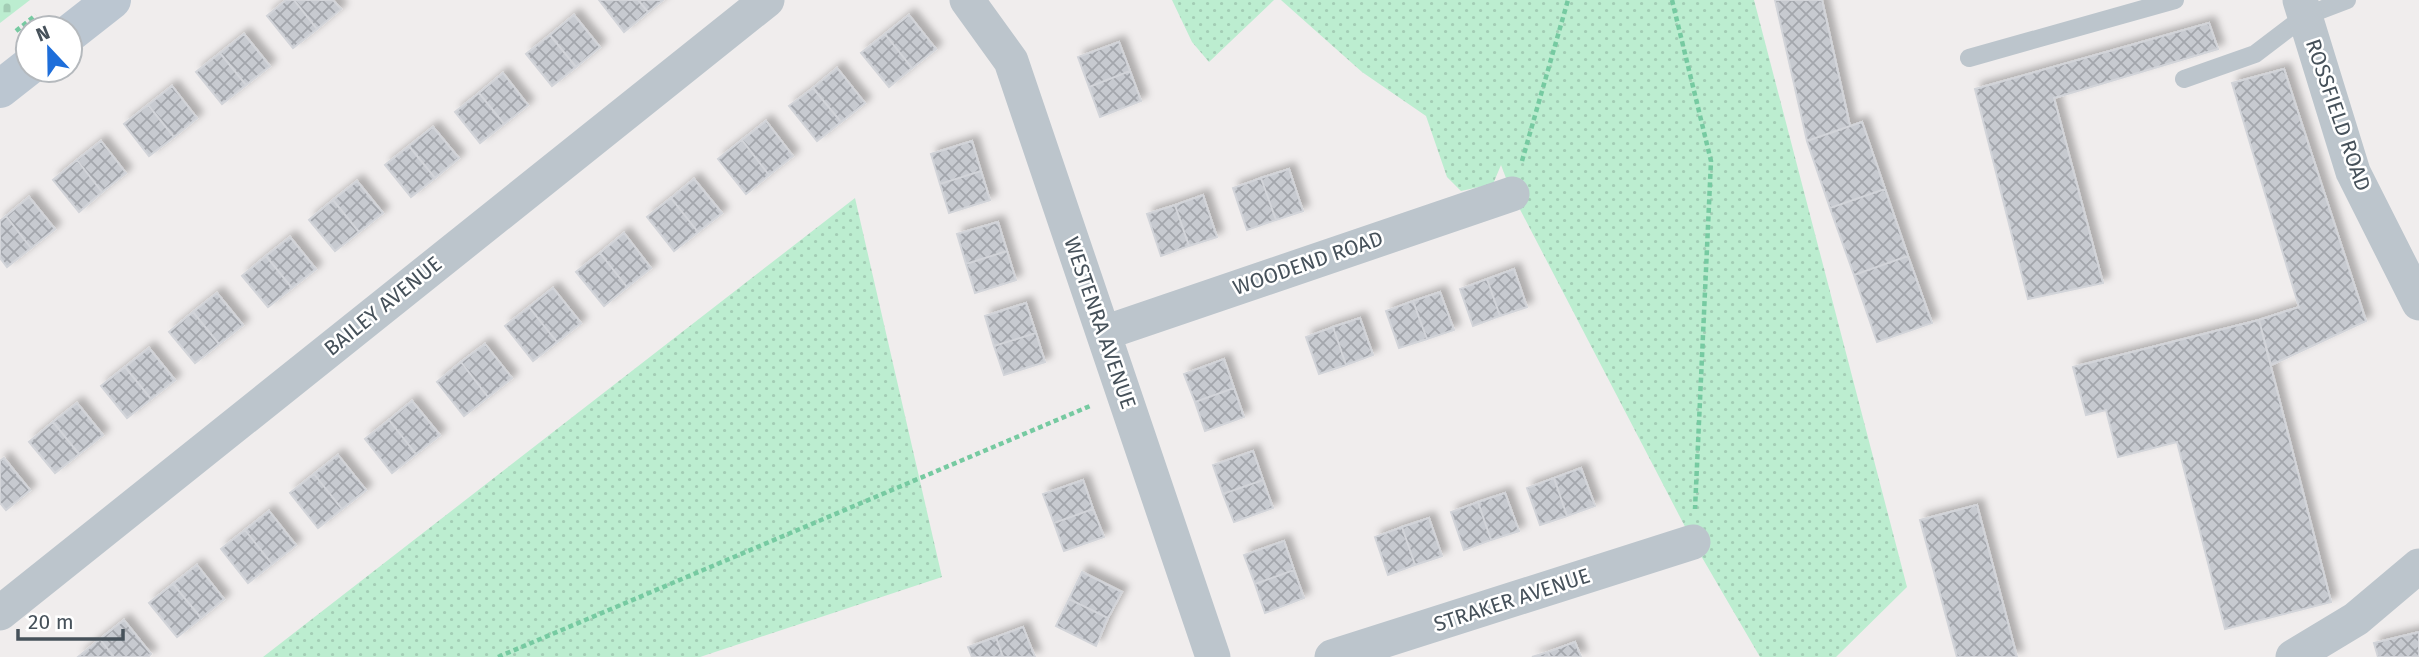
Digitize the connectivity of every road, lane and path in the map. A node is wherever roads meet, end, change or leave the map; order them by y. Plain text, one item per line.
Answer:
1 (112, 0) edge
2 (767, 0) edge
3 (967, 0) edge
4 (1568, 0) edge
5 (1672, 0) edge
6 (2175, 0) edge
7 (2347, 0) edge
8 (2303, 8) edge
9 (84, 22) edge
10 (1969, 58) dead end
11 (14, 61) edge
12 (2184, 79) dead end
13 (0, 89) edge
14 (1512, 194) joint
15 (2419, 303) edge
16 (1104, 333) junction
17 (1123, 392) junction
18 (1693, 542) joint
19 (2419, 566) edge
20 (0, 613) edge
21 (2309, 652) edge
22 (498, 657) edge
23 (1213, 657) edge
24 (1332, 657) edge

1 - 9 main road
2 - 20 street, BAILEY AVENUE
3 - 16 street, WESTENRA AVENUE
4 - 14 path
5 - 18 path
6 - 10 lane
7 - 8 lane
8 - 12 lane
8 - 15 street, ROSSFIELD ROAD
11 - 13 main road
14 - 16 street, WOODEND ROAD
16 - 17 street, WESTENRA AVENUE
17 - 22 path
17 - 23 street, WESTENRA AVENUE
18 - 24 street, STRAKER AVENUE
19 - 21 street

